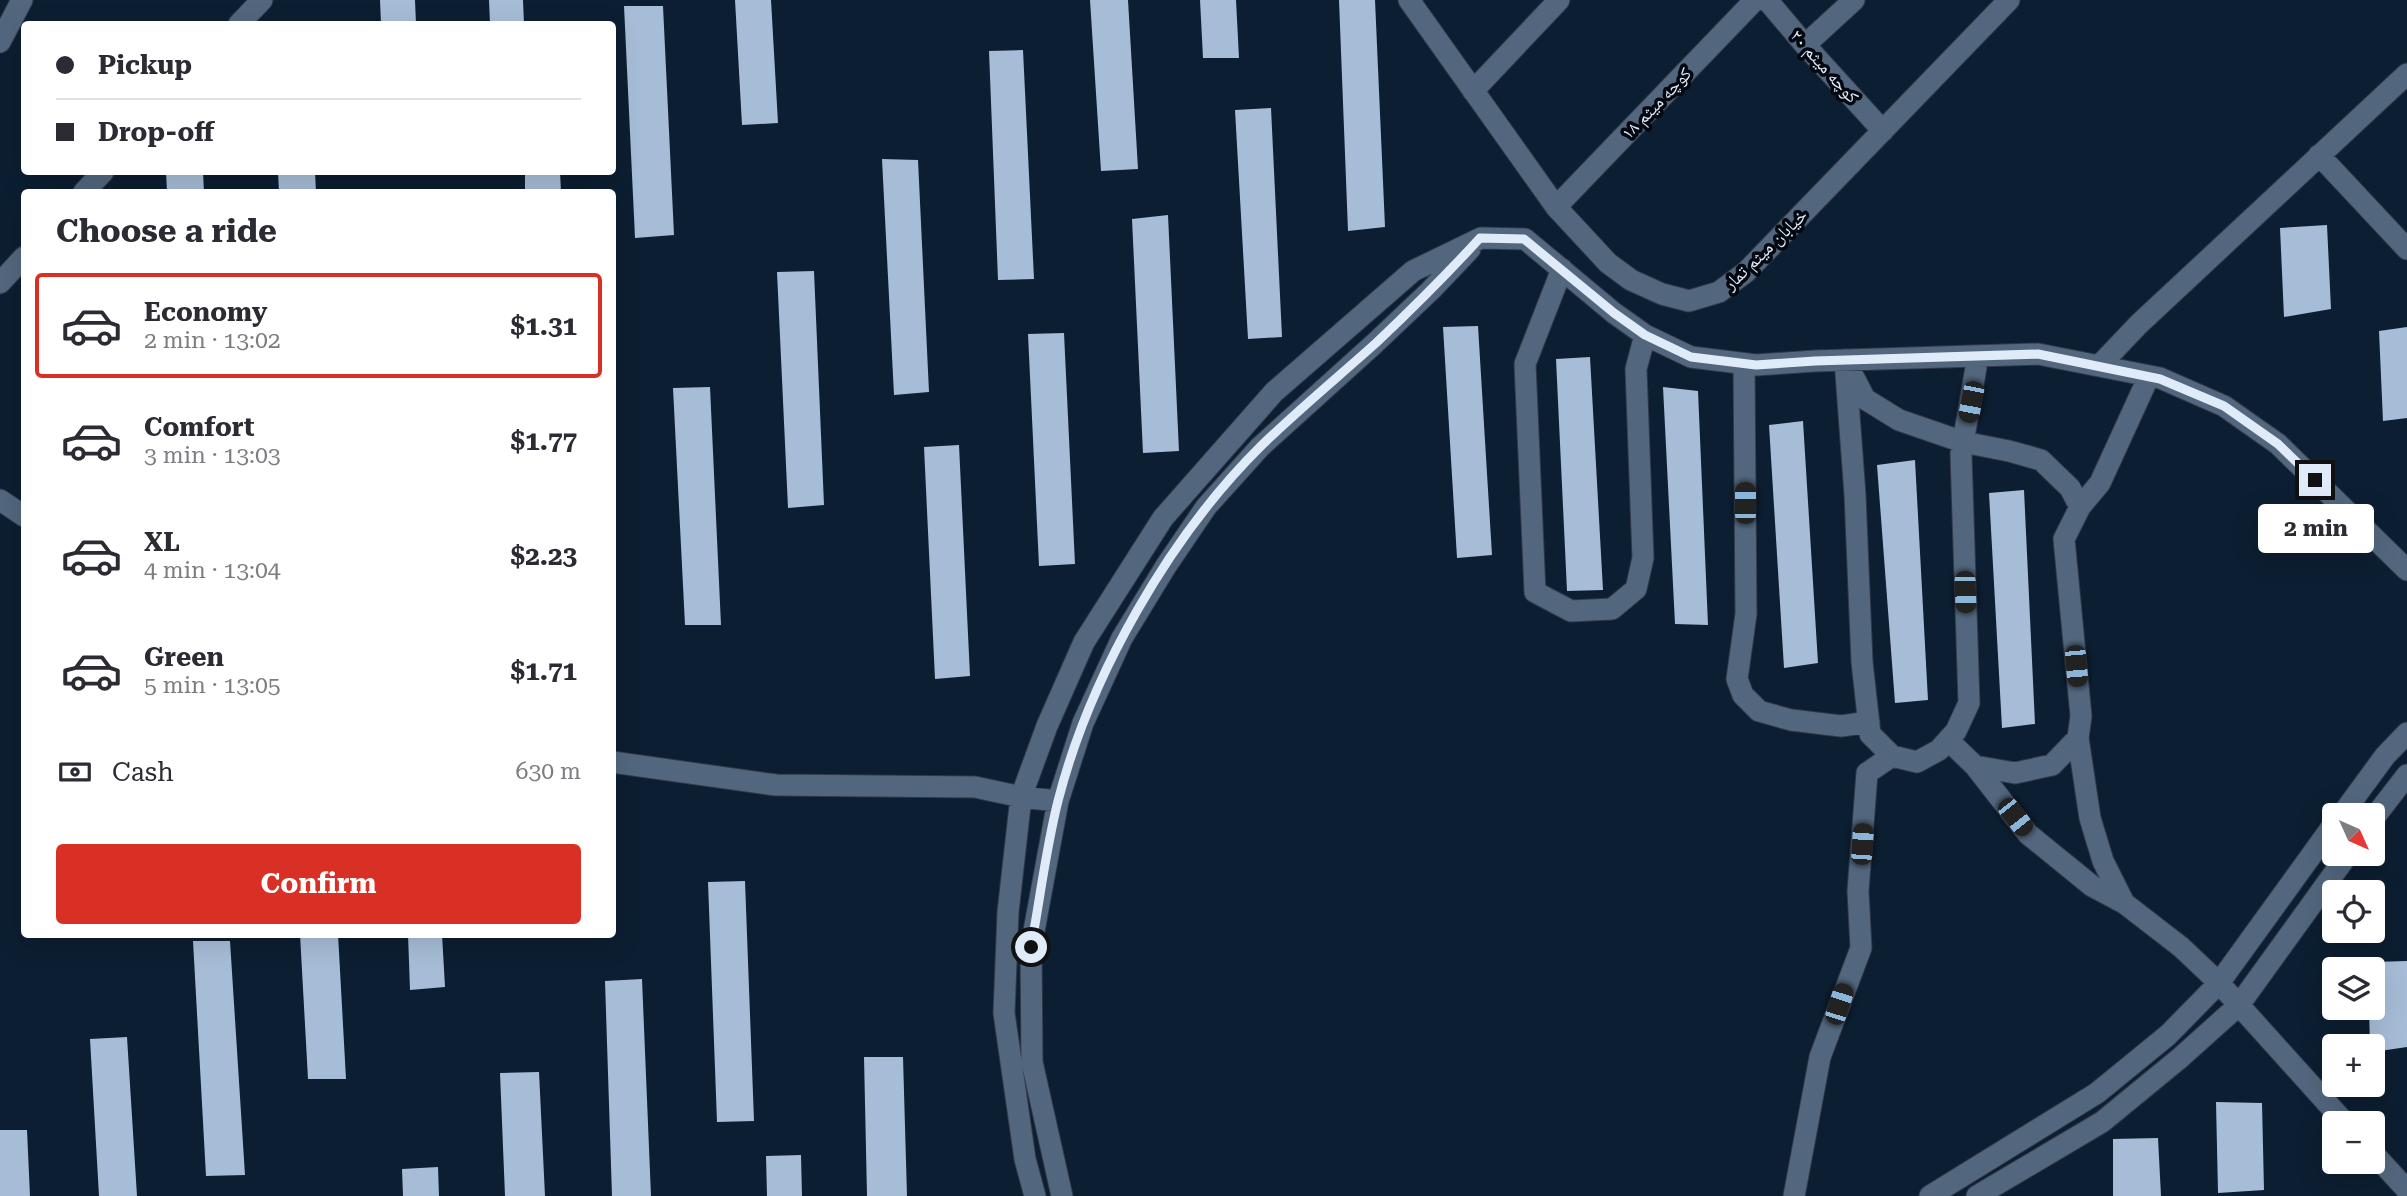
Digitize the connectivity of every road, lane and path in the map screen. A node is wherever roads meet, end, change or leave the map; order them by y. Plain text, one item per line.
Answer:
1 (22, 0) edge
2 (262, 0) edge
3 (1409, 0) edge
4 (1559, 0) edge
5 (1755, 0) edge
6 (1767, 0) edge
7 (1854, 0) edge
8 (1995, 5) edge
9 (242, 21) edge
10 (0, 42) edge
11 (1805, 46) junction
12 (2407, 74) edge
13 (1474, 91) junction
14 (1883, 131) junction
15 (2319, 155) junction
16 (100, 175) edge
17 (87, 189) edge
18 (1556, 207) junction
19 (1480, 238) junction
20 (2407, 249) edge
21 (21, 260) edge
22 (1562, 269) junction
23 (0, 283) edge
24 (1645, 335) junction
25 (1978, 356) junction
26 (1845, 360) junction
27 (1744, 364) junction
28 (2099, 366) junction
29 (2149, 376) junction
30 (1963, 442) junction
31 (0, 500) edge
32 (2080, 507) junction
33 (21, 514) edge
34 (2407, 570) edge
35 (1869, 722) junction
36 (2407, 733) edge
37 (2078, 738) junction
38 (1948, 740) junction
39 (1892, 756) junction
40 (616, 763) edge
41 (1975, 766) junction
42 (2407, 775) edge
43 (1021, 797) junction
44 (1058, 801) junction
45 (2351, 803) edge
46 (2385, 803) edge
47 (2322, 841) edge
48 (2339, 866) edge
49 (2124, 903) junction
50 (2219, 984) junction
51 (2239, 1005) junction
52 (2334, 1111) edge
53 (2385, 1166) edge
54 (2407, 1190) edge
55 (1035, 1196) edge
56 (1062, 1196) edge
57 (1794, 1196) edge
58 (1930, 1196) edge
59 (1977, 1196) edge

1 - 10 street
2 - 9 street
3 - 13 street, خیابان میثم تمار
4 - 13 street
5 - 18 street, کوچه میثم ۱۸
6 - 11 street, کوچه میثم ۲۰
7 - 11 street
8 - 14 street, خیابان میثم تمار
11 - 14 street, کوچه میثم ۲۰
12 - 15 street
13 - 18 street, خیابان میثم تمار
14 - 18 street, خیابان میثم تمار
15 - 20 street
15 - 28 street
16 - 17 street
19 - 22 street
19 - 43 street
19 - 44 street
21 - 23 street
22 - 24 street
22 - 24 street
24 - 27 street
25 - 26 street
25 - 28 street
25 - 30 street
26 - 27 street
26 - 30 street
26 - 35 street
27 - 35 street
28 - 29 street
29 - 32 street
29 - 34 street
30 - 32 street
30 - 38 street
31 - 33 street
32 - 37 street
35 - 39 street
36 - 45 street
37 - 41 street
37 - 49 street
38 - 39 street
38 - 41 street
39 - 57 street
40 - 43 street
41 - 49 street
42 - 46 street
43 - 44 street
43 - 55 street
44 - 56 street
47 - 50 street
48 - 51 street
49 - 50 street
50 - 51 street
50 - 58 street
51 - 52 street
51 - 59 street
53 - 54 street

